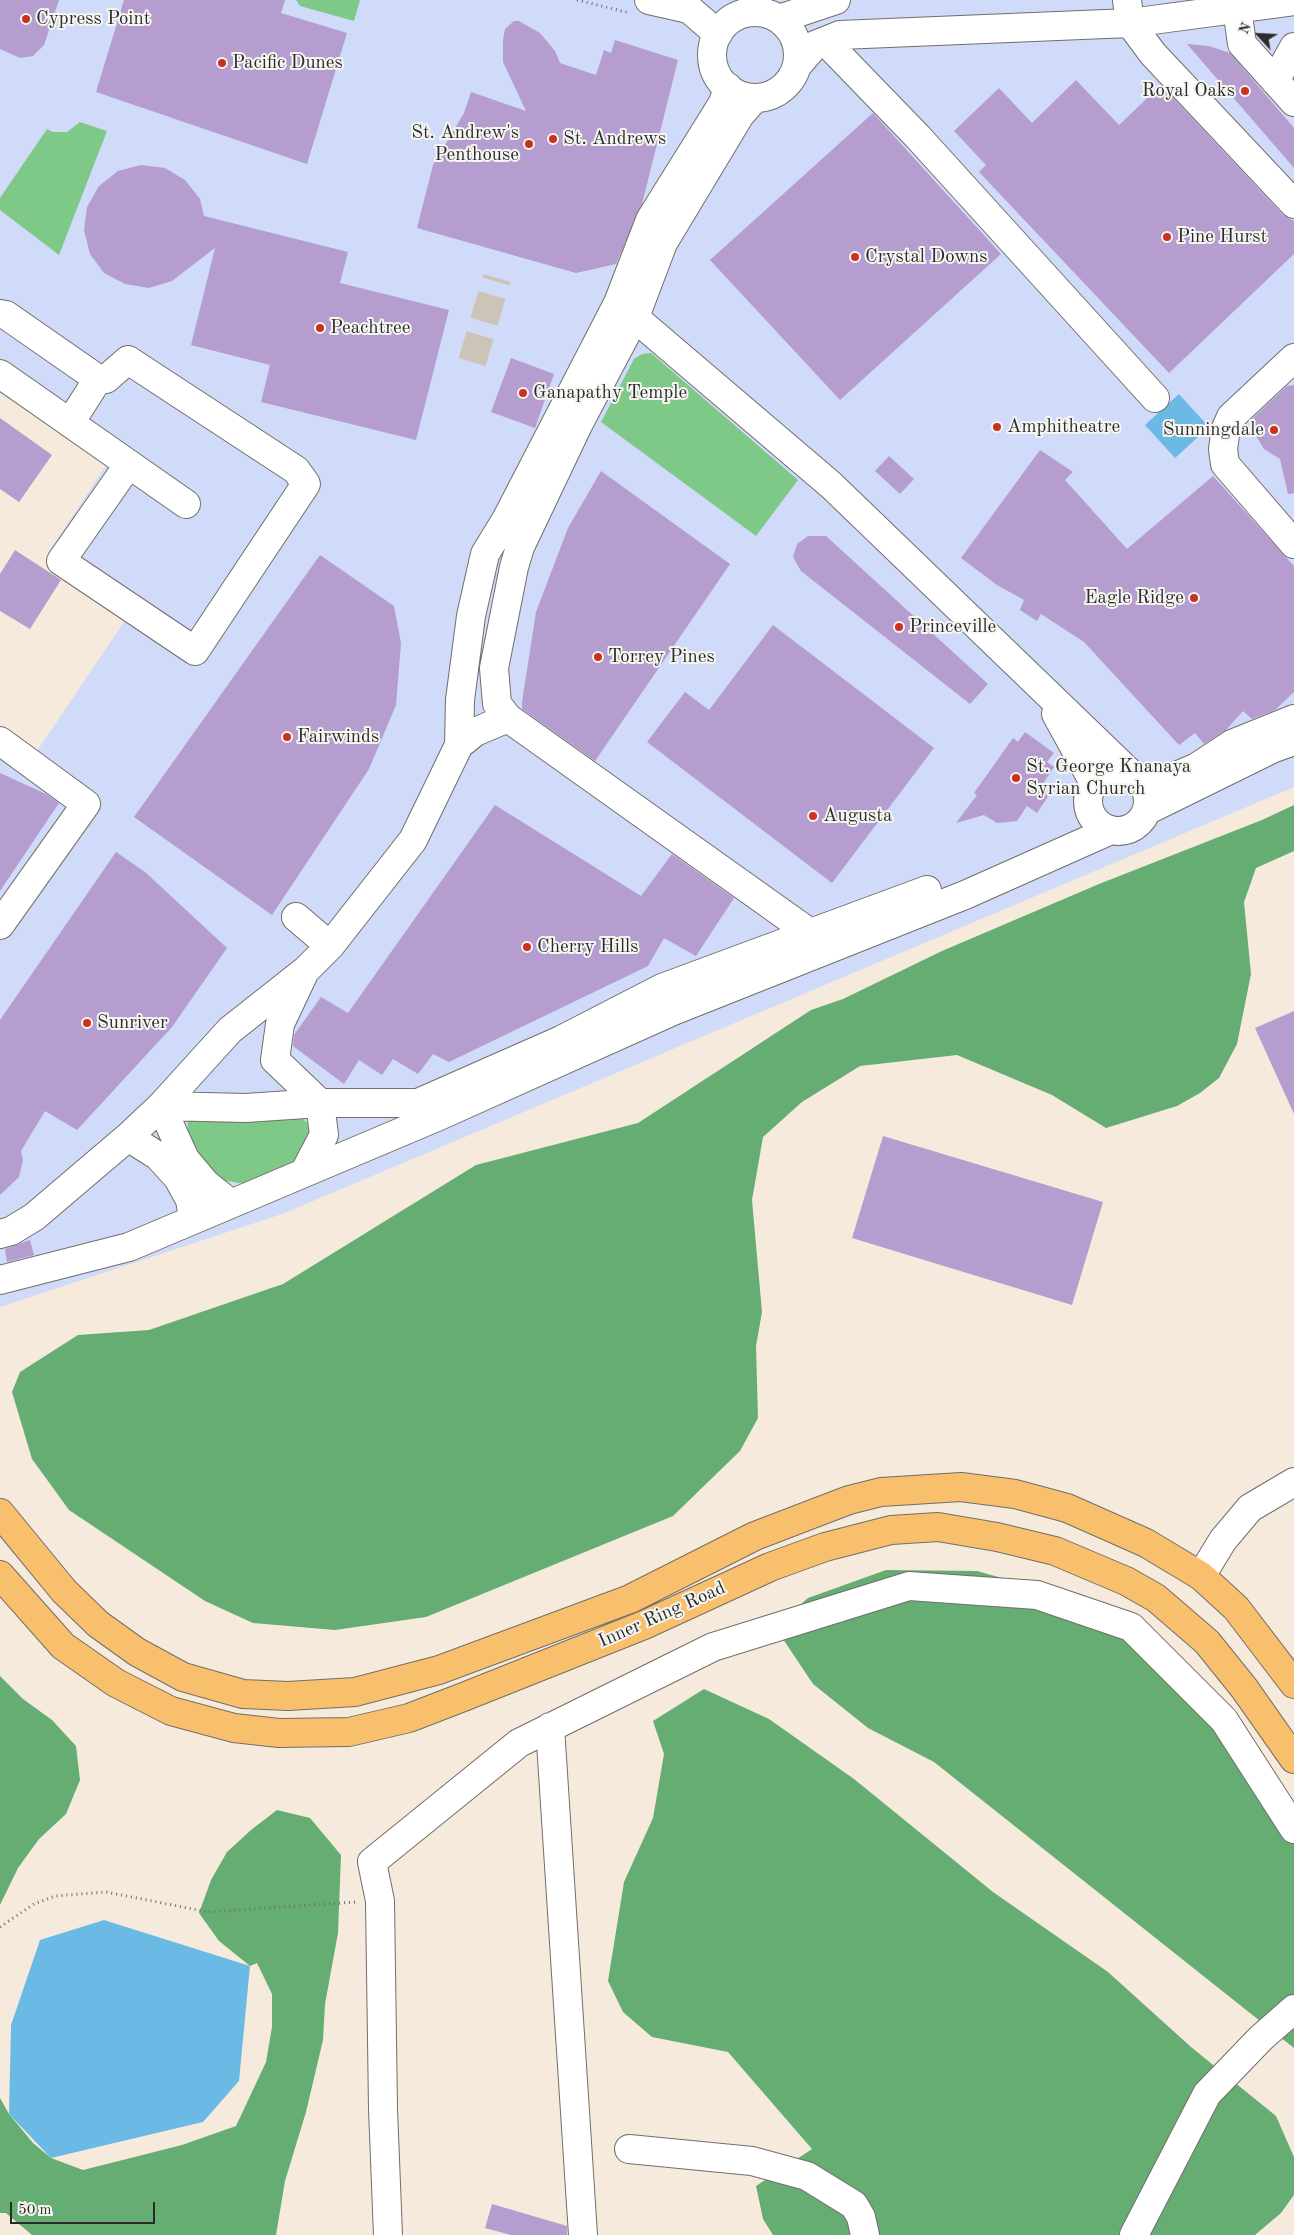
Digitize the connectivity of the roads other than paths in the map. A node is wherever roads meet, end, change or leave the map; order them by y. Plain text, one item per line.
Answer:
1 (649, 0) edge
2 (730, 0) edge
3 (836, 0) edge
4 (1294, 1) edge
5 (1237, 8) junction
6 (1129, 12) edge
7 (767, 15) junction
8 (718, 34) junction
9 (825, 41) junction
10 (1294, 47) edge
11 (797, 66) junction
12 (1275, 81) junction
13 (728, 87) junction
14 (756, 98) junction
15 (1294, 102) edge
16 (1294, 204) edge
17 (627, 310) junction
18 (0, 314) edge
19 (1294, 358) edge
20 (0, 374) edge
21 (98, 379) junction
22 (1155, 398) dead end
23 (70, 423) junction
24 (129, 464) junction
25 (186, 504) dead end
26 (1294, 544) edge
27 (1046, 695) junction
28 (508, 718) junction
29 (1294, 719) edge
30 (0, 740) edge
31 (1294, 741) edge
32 (458, 745) junction
33 (1094, 783) junction
34 (1141, 791) junction
35 (1102, 825) junction
36 (296, 917) dead end
37 (0, 925) edge
38 (810, 933) junction
39 (330, 946) junction
40 (306, 970) junction
41 (320, 1102) junction
42 (161, 1106) junction
43 (128, 1137) junction
44 (304, 1173) junction
45 (230, 1203) junction
46 (193, 1218) junction
47 (0, 1234) edge
48 (0, 1280) edge
49 (1294, 1482) edge
50 (0, 1513) edge
51 (0, 1575) edge
52 (1201, 1576) junction
53 (1294, 1684) edge
54 (550, 1727) junction
55 (1294, 1759) edge
56 (1294, 1829) edge
57 (1294, 2009) edge
58 (629, 2149) dead end
59 (388, 2235) edge
60 (583, 2235) edge
61 (865, 2235) edge
62 (1134, 2235) edge

1 - 8 street
2 - 7 street
3 - 7 street
4 - 5 street
5 - 6 street
5 - 12 street
6 - 9 street
6 - 16 street
7 - 8 street
7 - 11 street
8 - 13 street
9 - 11 street
9 - 22 street
10 - 12 street
11 - 14 street
12 - 15 street
13 - 14 street
13 - 17 street
14 - 17 street
17 - 27 street
17 - 28 street
17 - 32 street
18 - 21 street
19 - 26 street
20 - 23 street
21 - 23 street
21 - 24 street
23 - 24 street
24 - 25 street
27 - 33 street
27 - 34 street
28 - 32 street
28 - 38 street
29 - 34 street
30 - 37 street
31 - 34 street
32 - 39 street
33 - 34 street
33 - 35 street
34 - 35 street
35 - 38 street
35 - 44 street
36 - 39 street
38 - 41 street
39 - 40 street
40 - 41 street
40 - 42 street
41 - 42 street
41 - 44 street
42 - 43 street
42 - 45 street
43 - 46 street
43 - 47 street
44 - 45 street
45 - 46 street
46 - 48 street
49 - 52 street
50 - 52 main road, Inner Ring Road
51 - 55 main road, Inner Ring Road
52 - 53 main road, Inner Ring Road
54 - 56 street
54 - 59 street
54 - 60 street
57 - 62 street
58 - 61 street

